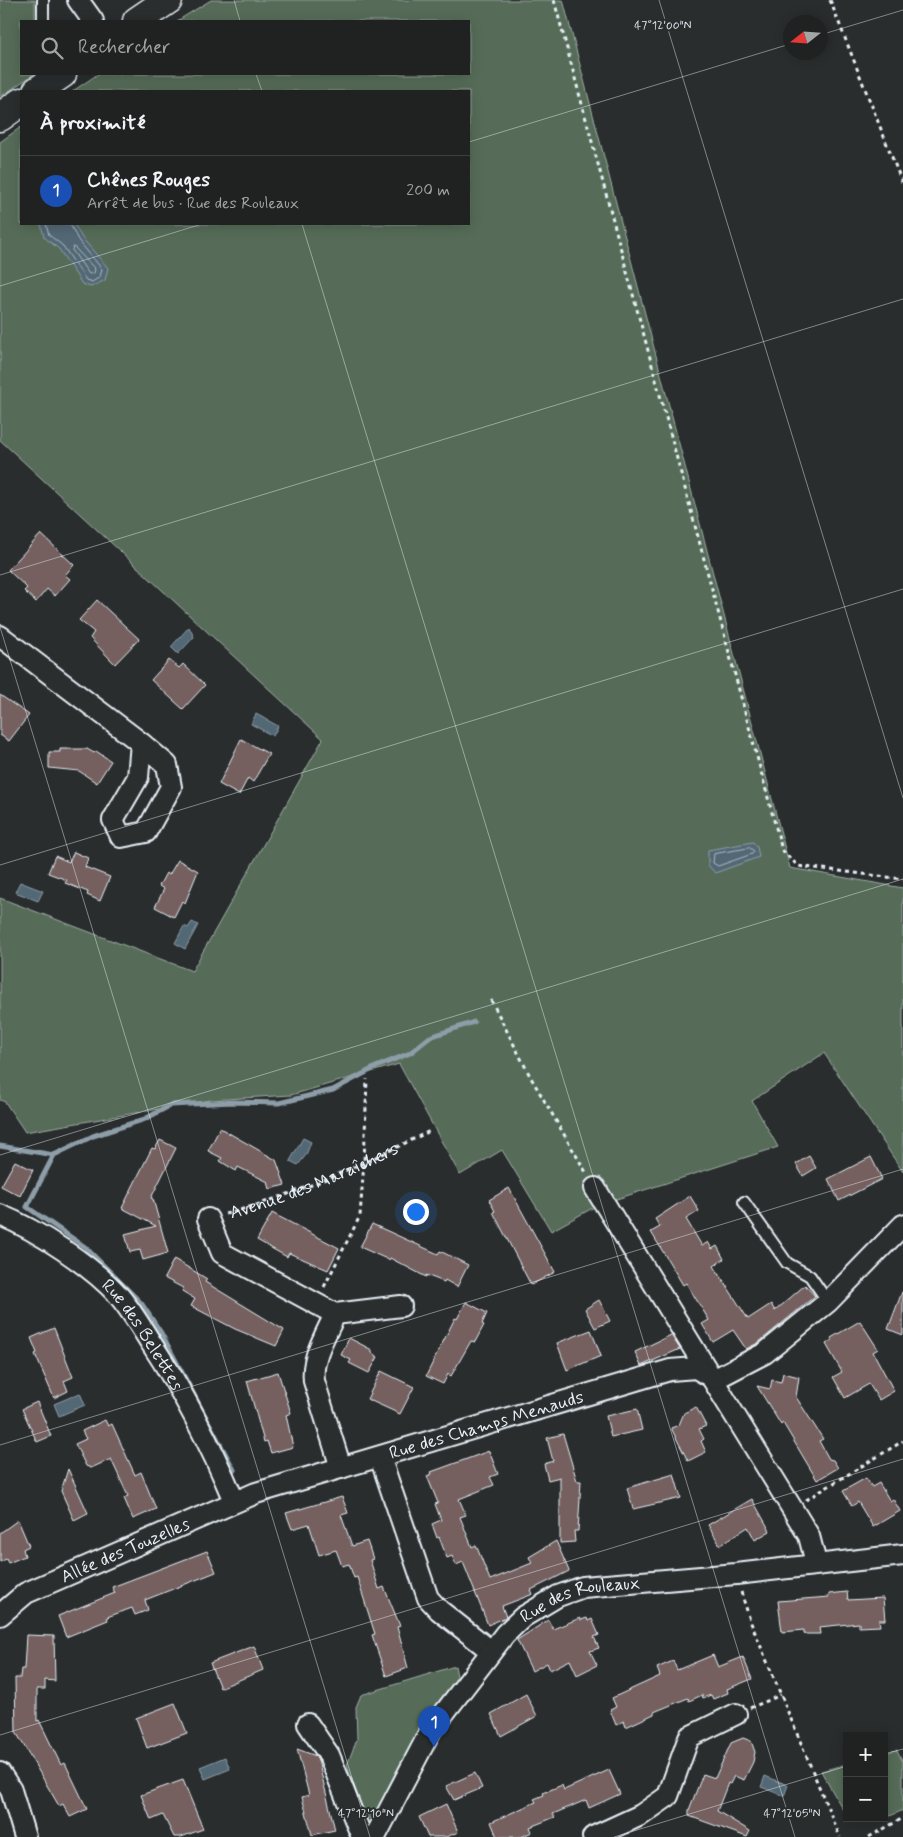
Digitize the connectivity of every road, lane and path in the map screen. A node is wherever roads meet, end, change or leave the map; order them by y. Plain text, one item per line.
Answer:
1 (43, 0) edge
2 (78, 0) edge
3 (168, 0) edge
4 (554, 0) edge
5 (830, 0) edge
6 (43, 20) edge
7 (92, 20) edge
8 (138, 20) edge
9 (20, 103) edge
10 (0, 117) edge
11 (903, 185) edge
12 (0, 636) edge
13 (141, 743) dead end
14 (903, 879) edge
15 (491, 1000) dead end
16 (367, 1079) dead end
17 (432, 1130) dead end
18 (364, 1163) junction
19 (595, 1188) joint
20 (744, 1202) dead end
21 (0, 1216) edge
22 (208, 1219) joint
23 (903, 1225) edge
24 (828, 1302) junction
25 (316, 1304) junction
26 (401, 1306) dead end
27 (335, 1314) junction
28 (715, 1379) junction
29 (903, 1441) edge
30 (380, 1457) junction
31 (341, 1468) junction
32 (256, 1493) joint
33 (234, 1501) junction
34 (793, 1508) junction
35 (903, 1555) edge
36 (816, 1563) junction
37 (736, 1574) junction
38 (0, 1615) edge
39 (491, 1651) junction
40 (781, 1695) junction
41 (736, 1714) joint
42 (308, 1724) dead end
43 (0, 1773) edge
44 (903, 1818) edge
45 (26, 1837) edge
46 (362, 1837) edge
47 (375, 1837) edge
48 (593, 1837) edge
49 (840, 1837) edge
50 (869, 1837) edge

1 - 6 lane
2 - 7 street
3 - 8 street
4 - 14 path
5 - 11 path
9 - 10 street
12 - 13 street
15 - 19 path
16 - 18 path
17 - 18 path, Avenue des Maraîchers
18 - 22 path, Avenue des Maraîchers
18 - 25 path
19 - 28 street
20 - 24 lane
21 - 33 street, Rue des Belettes
22 - 25 street, Avenue des Maraîchers
23 - 24 street
24 - 28 street
25 - 27 street, Avenue des Maraîchers
26 - 27 street
27 - 31 street
28 - 30 street, Rue des Champs Menauds
28 - 34 street
29 - 34 path
30 - 31 street, Rue des Champs Menauds
30 - 39 street
31 - 32 street, Rue des Champs Menauds
32 - 33 street, Allée des Touzelles
33 - 38 street, Allée des Touzelles
34 - 36 street
35 - 36 street, Rue des Rouleaux
36 - 37 street, Rue des Rouleaux
37 - 39 street, Rue des Rouleaux
37 - 40 path
39 - 47 street, Rue des Rouleaux
40 - 41 path
40 - 49 path
41 - 48 street
42 - 46 street
43 - 45 street
44 - 50 path

